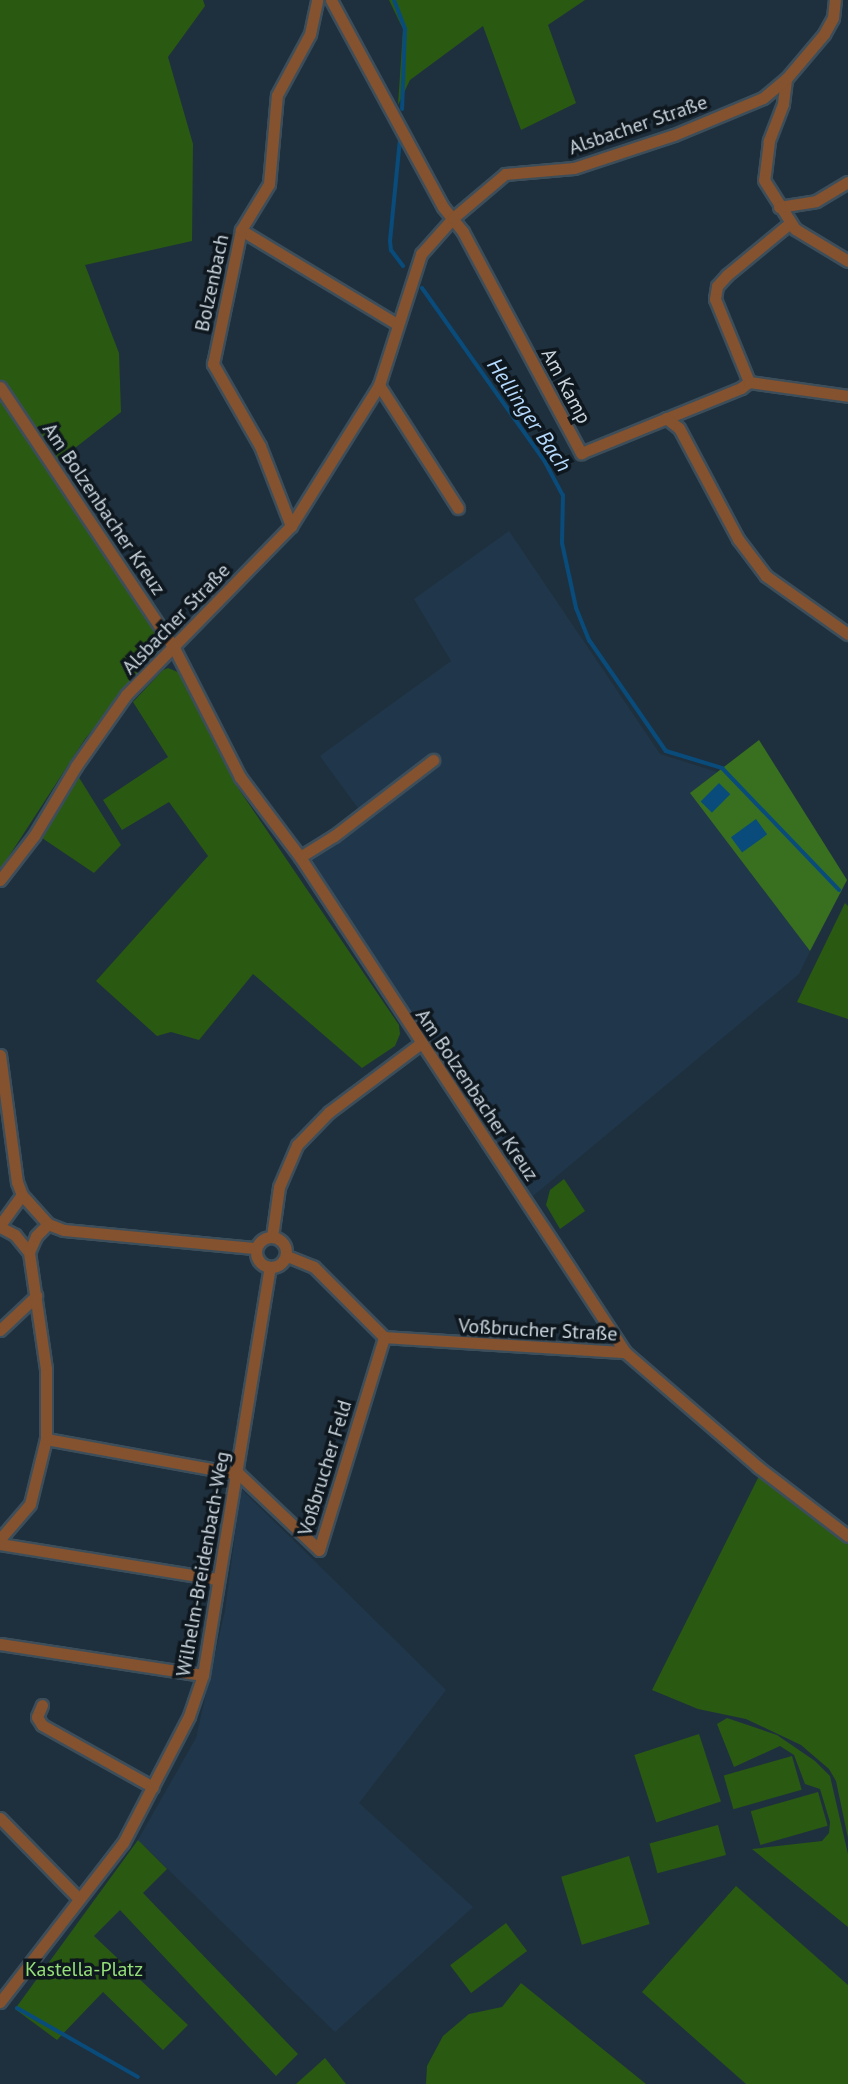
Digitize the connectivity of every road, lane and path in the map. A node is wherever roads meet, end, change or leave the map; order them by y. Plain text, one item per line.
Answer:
1 (317, 0) edge
2 (331, 0) edge
3 (835, 0) edge
4 (786, 79) junction
5 (848, 182) edge
6 (779, 207) junction
7 (453, 218) junction
8 (790, 223) junction
9 (241, 230) junction
10 (848, 261) edge
11 (397, 324) junction
12 (749, 382) junction
13 (379, 385) junction
14 (0, 387) edge
15 (848, 396) edge
16 (666, 418) junction
17 (458, 508) dead end
18 (291, 526) junction
19 (848, 634) edge
20 (174, 648) junction
21 (433, 760) dead end
22 (300, 857) junction
23 (0, 880) edge
24 (420, 1044) junction
25 (0, 1055) edge
26 (3, 1104) edge
27 (22, 1195) junction
28 (48, 1224) junction
29 (0, 1226) edge
30 (272, 1237) junction
31 (256, 1248) junction
32 (29, 1252) junction
33 (287, 1256) junction
34 (270, 1268) junction
35 (36, 1296) junction
36 (0, 1330) edge
37 (384, 1337) junction
38 (625, 1352) junction
39 (46, 1439) junction
40 (239, 1474) junction
41 (848, 1536) edge
42 (0, 1542) edge
43 (217, 1579) junction
44 (0, 1644) edge
45 (203, 1675) junction
46 (42, 1705) dead end
47 (153, 1787) junction
48 (0, 1818) edge
49 (78, 1898) junction
50 (0, 2002) edge

1 - 9 street, Bolzenbach
2 - 7 street
3 - 4 street, Alsbacher Straße
4 - 6 street
4 - 7 street, Alsbacher Straße
5 - 6 street
6 - 8 street
7 - 11 street, Alsbacher Straße
7 - 16 street, Am Kamp
8 - 10 street
8 - 12 street
9 - 11 street
9 - 18 street, Bolzenbach
11 - 13 street, Alsbacher Straße
12 - 15 street
12 - 16 street, Am Kamp
13 - 17 street
13 - 18 street, Alsbacher Straße
14 - 20 street, Am Bolzenbacher Kreuz
16 - 19 street
18 - 20 street, Alsbacher Straße
20 - 22 street, Am Bolzenbacher Kreuz
20 - 23 street, Alsbacher Straße
21 - 22 street
22 - 24 street, Am Bolzenbacher Kreuz
24 - 30 street
24 - 38 street, Am Bolzenbacher Kreuz
25 - 26 street
26 - 27 street
27 - 28 street
27 - 29 street
28 - 31 street
28 - 32 street
29 - 32 street
30 - 31 street
30 - 33 street
31 - 34 street
32 - 35 street
33 - 34 street
33 - 37 street
34 - 40 street, Wilhelm-Breidenbach-Weg
35 - 36 street
35 - 39 street
37 - 38 street, Voßbrucher Straße
37 - 40 street, Voßbrucher Feld
38 - 41 street, Voßbrucher Straße
39 - 40 street
39 - 42 street
40 - 43 street, Wilhelm-Breidenbach-Weg
42 - 43 street
43 - 45 street, Wilhelm-Breidenbach-Weg
44 - 45 street
45 - 47 street, Wilhelm-Breidenbach-Weg
46 - 47 street
47 - 49 street, Wilhelm-Breidenbach-Weg
48 - 49 street
49 - 50 street, Wilhelm-Breidenbach-Weg

